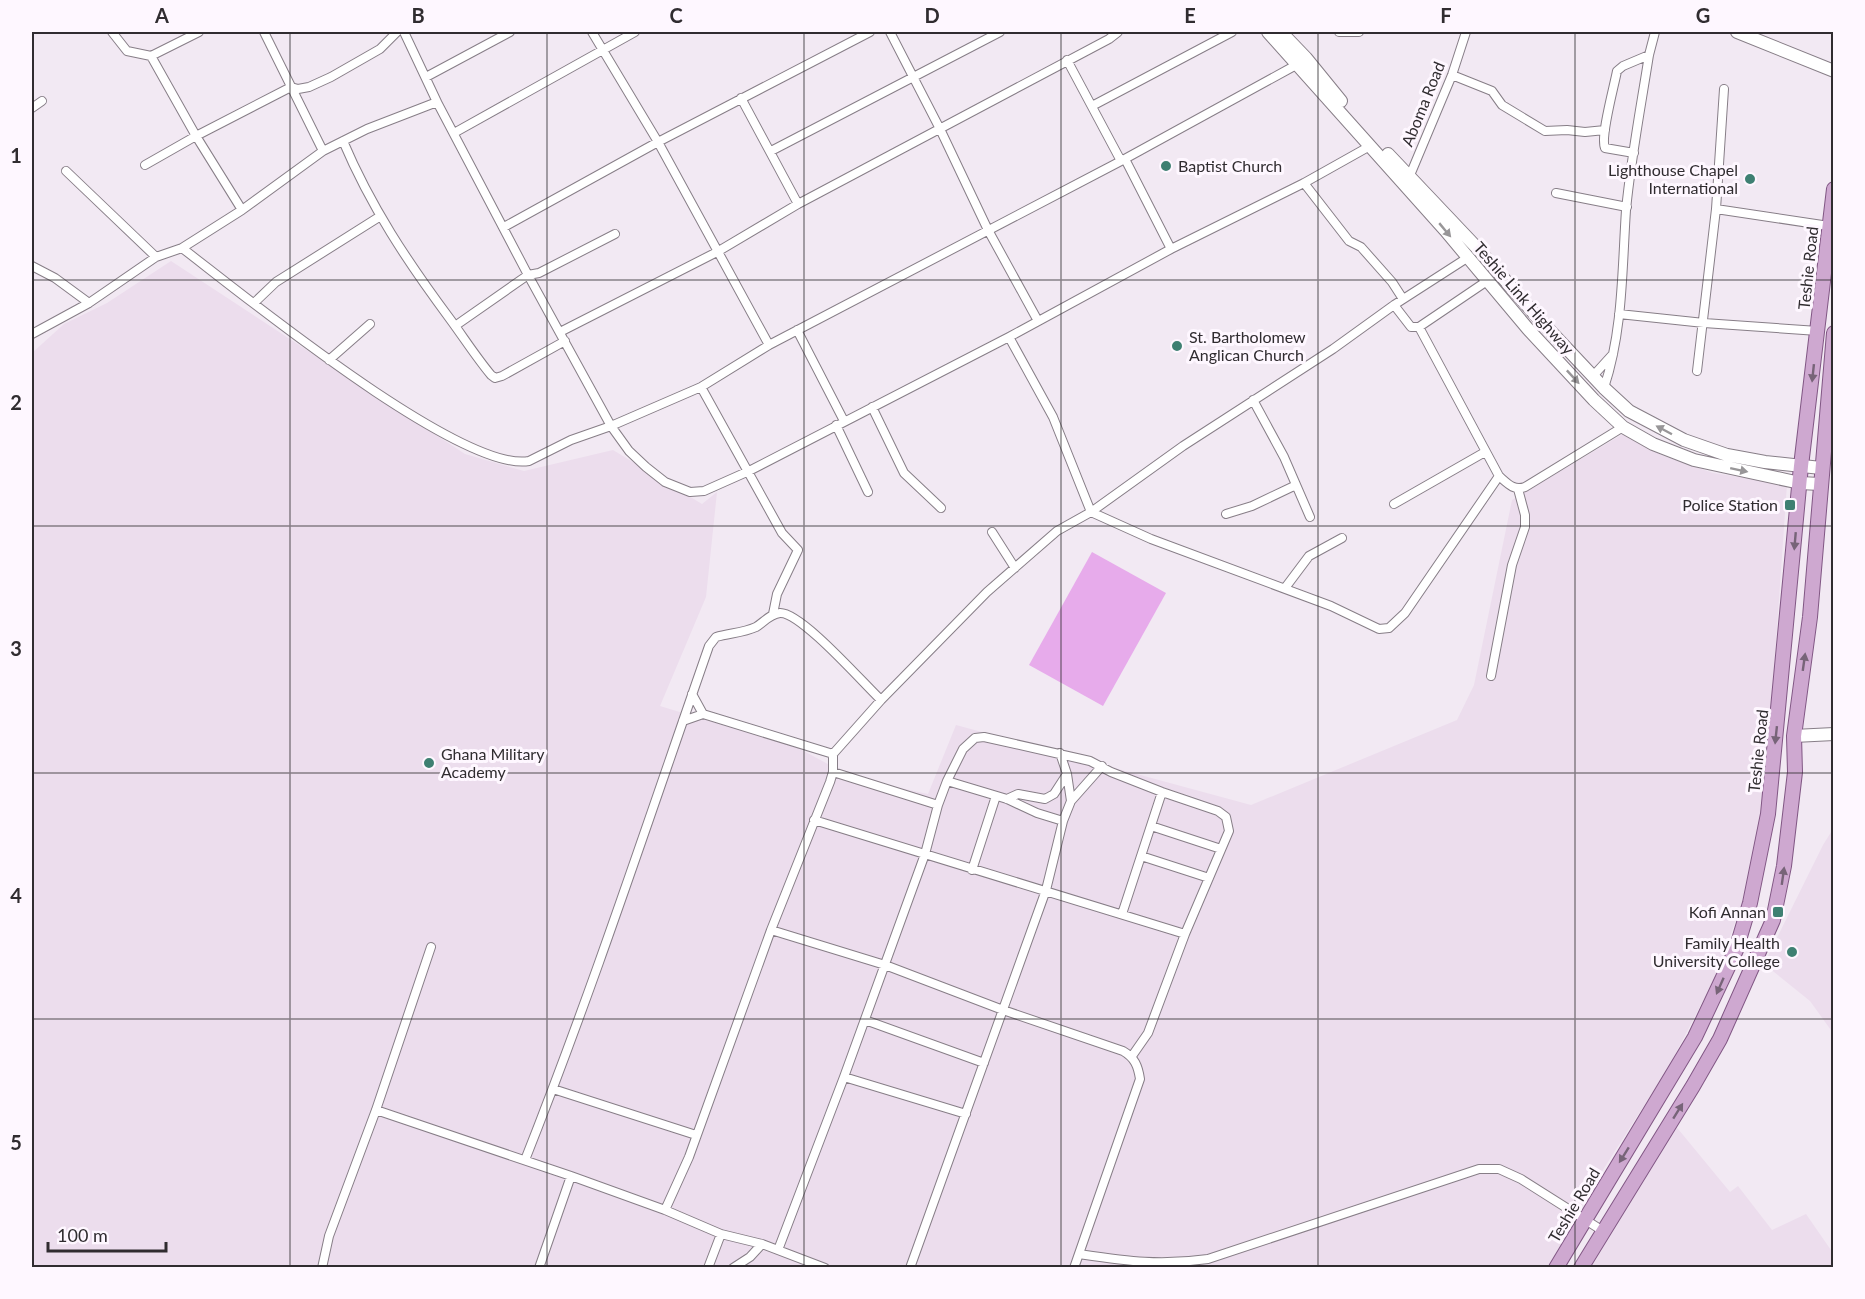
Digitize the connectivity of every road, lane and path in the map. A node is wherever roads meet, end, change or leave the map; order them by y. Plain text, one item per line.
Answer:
1 (112, 32) edge
2 (199, 32) edge
3 (264, 32) edge
4 (397, 32) edge
5 (404, 32) edge
6 (510, 32) edge
7 (592, 32) edge
8 (635, 32) edge
9 (870, 32) edge
10 (890, 32) edge
11 (1000, 32) edge
12 (1118, 32) edge
13 (1232, 32) edge
14 (1268, 32) edge
15 (1281, 32) edge
16 (1339, 32) edge
17 (1359, 32) edge
18 (1466, 32) edge
19 (1655, 32) edge
20 (1742, 32) edge
21 (1107, 35) edge
22 (604, 49) junction
23 (1649, 55) junction
24 (151, 56) junction
25 (1067, 60) junction
26 (1299, 64) junction
27 (1833, 71) edge
28 (1452, 75) junction
29 (426, 77) junction
30 (914, 77) junction
31 (291, 87) junction
32 (1724, 89) dead end
33 (741, 98) junction
34 (42, 101) dead end
35 (437, 102) junction
36 (1092, 106) junction
37 (32, 108) edge
38 (940, 129) junction
39 (1605, 130) junction
40 (454, 133) junction
41 (196, 136) junction
42 (343, 141) junction
43 (658, 142) junction
44 (1370, 146) junction
45 (323, 151) junction
46 (771, 151) junction
47 (1634, 153) junction
48 (1123, 160) junction
49 (145, 165) dead end
50 (66, 171) dead end
51 (1408, 181) junction
52 (1304, 183) junction
53 (1833, 189) edge
54 (1556, 193) dead end
55 (798, 204) junction
56 (1627, 207) junction
57 (1716, 209) junction
58 (242, 210) junction
59 (379, 217) junction
60 (1829, 226) junction
61 (504, 227) junction
62 (988, 230) junction
63 (615, 234) dead end
64 (182, 248) junction
65 (1171, 249) junction
66 (717, 252) junction
67 (156, 257) junction
68 (1467, 258) junction
69 (32, 266) edge
70 (528, 275) junction
71 (1487, 281) junction
72 (1403, 299) junction
73 (89, 303) junction
74 (254, 303) junction
75 (1394, 305) junction
76 (1619, 314) junction
77 (1038, 321) junction
78 (1704, 323) junction
79 (370, 324) dead end
80 (455, 326) junction
81 (1419, 327) junction
82 (797, 330) junction
83 (1818, 331) junction
84 (561, 332) junction
85 (1833, 333) edge
86 (32, 334) edge
87 (1009, 337) junction
88 (565, 341) junction
89 (769, 345) junction
90 (1613, 354) junction
91 (329, 360) junction
92 (1697, 371) dead end
93 (1593, 376) junction
94 (701, 387) junction
95 (1604, 388) junction
96 (1253, 400) junction
97 (872, 407) junction
98 (840, 423) junction
99 (611, 426) junction
100 (1623, 427) junction
101 (1485, 452) junction
102 (1801, 466) junction
103 (1821, 468) junction
104 (749, 471) junction
105 (1499, 476) junction
106 (1800, 483) junction
107 (1820, 484) junction
108 (1294, 486) junction
109 (1518, 489) junction
110 (868, 492) dead end
111 (1394, 504) dead end
112 (941, 508) dead end
113 (1091, 512) junction
114 (1226, 514) dead end
115 (1310, 517) dead end
116 (992, 532) dead end
117 (1341, 538) dead end
118 (1015, 568) junction
119 (1285, 588) junction
120 (773, 614) junction
121 (1491, 676) dead end
122 (692, 694) junction
123 (881, 700) junction
124 (703, 714) junction
125 (683, 721) junction
126 (1833, 734) edge
127 (1794, 736) junction
128 (1060, 753) junction
129 (833, 754) junction
130 (1102, 766) junction
131 (833, 772) junction
132 (1067, 774) junction
133 (947, 781) junction
134 (1162, 792) junction
135 (996, 796) junction
136 (1007, 799) junction
137 (1071, 801) junction
138 (938, 805) junction
139 (814, 820) junction
140 (1063, 821) junction
141 (1151, 826) junction
142 (1221, 849) junction
143 (925, 854) junction
144 (1141, 856) junction
145 (972, 870) junction
146 (1209, 878) junction
147 (1046, 890) junction
148 (1122, 914) junction
149 (771, 930) junction
150 (1185, 934) junction
151 (431, 947) dead end
152 (885, 965) junction
153 (1003, 1010) junction
154 (865, 1020) junction
155 (1132, 1056) junction
156 (984, 1063) junction
157 (844, 1077) junction
158 (554, 1089) junction
159 (376, 1110) junction
160 (966, 1114) junction
161 (696, 1135) junction
162 (525, 1160) junction
163 (571, 1176) junction
164 (665, 1210) junction
165 (1585, 1218) junction
166 (1603, 1231) junction
167 (721, 1234) junction
168 (762, 1244) junction
169 (778, 1250) junction
170 (1079, 1254) junction
171 (1099, 1257) junction
172 (322, 1268) edge
173 (539, 1268) edge
174 (708, 1268) edge
175 (733, 1268) edge
176 (825, 1268) edge
177 (910, 1268) edge
178 (1074, 1268) edge
179 (1100, 1268) edge
180 (1556, 1268) edge
181 (1581, 1268) edge

1 - 24 street
2 - 24 street
3 - 31 street
4 - 31 street
5 - 29 street
6 - 29 street
7 - 22 street
8 - 22 street
9 - 33 street
10 - 30 street
11 - 30 street
12 - 21 street
13 - 36 street
14 - 26 main road, Teshie Link Highway
15 - 51 main road, Teshie Link Highway
16 - 17 street
18 - 28 street, Aboma Road
19 - 23 street
20 - 27 main road
21 - 25 street
22 - 40 street
22 - 43 street
23 - 39 street
23 - 47 street
24 - 41 street
25 - 36 street
25 - 38 street
26 - 44 main road, Teshie Link Highway
26 - 48 street
28 - 39 street
28 - 51 street, Aboma Road
29 - 35 street
30 - 38 street
30 - 46 street
31 - 41 street
31 - 45 street
32 - 57 street
33 - 43 street
33 - 46 street
34 - 37 street
35 - 40 street
35 - 42 street
36 - 48 street
38 - 55 street
38 - 62 street
39 - 47 street
40 - 61 street
41 - 49 street
41 - 58 street
42 - 45 street
42 - 59 street
43 - 61 street
43 - 66 street
44 - 51 main road, Teshie Link Highway
44 - 52 street
45 - 58 street
46 - 55 street
47 - 56 street
48 - 62 street
48 - 65 street
50 - 67 street
51 -> 68 main road, Teshie Link Highway
51 - 93 main road, Teshie Link Highway
52 - 65 street
52 - 72 street
53 - 60 main road, Teshie Road
54 - 56 street
55 - 66 street
56 - 76 street
57 - 60 street
57 - 78 street
58 - 64 street
59 - 74 street
59 - 80 street
60 - 83 main road, Teshie Road
61 - 70 street
62 - 77 street
62 - 82 street
63 - 70 street
64 - 67 street
64 - 74 street
65 - 77 street
66 - 84 street
66 - 89 street
67 - 73 street
68 - 71 main road, Teshie Link Highway
68 - 72 street
69 - 73 street
70 - 80 street
70 - 84 street
71 - 81 street
71 -> 100 main road, Teshie Link Highway
72 - 75 street
73 - 86 street
74 - 91 street
75 - 81 street
75 - 96 street
76 - 78 street
76 - 90 street
77 - 87 street
78 - 83 street
78 - 92 street
79 - 91 street
80 - 88 street
81 - 101 street
82 - 89 street
82 - 98 street
83 -> 102 main road, Teshie Road
84 - 88 street
85 - 103 main road
87 - 97 street
87 - 113 street
88 - 99 street
89 - 94 street
90 - 93 street
90 - 95 street
91 - 99 street
93 - 95 main road, Teshie Link Highway
94 - 99 street
94 - 104 street
102 -> 95 main road, Teshie Link Highway
96 - 108 street
96 - 113 street
97 - 98 street
97 - 112 street
98 - 104 street
98 - 110 street
99 - 104 street
100 -> 106 main road, Teshie Link Highway
100 - 109 street
101 - 105 street
101 - 111 street
102 - 103 main road, Teshie Link Highway
102 - 106 main road, Teshie Road
103 - 107 main road
104 - 120 street
105 - 109 street
105 - 119 street
106 - 107 main road, Teshie Link Highway
106 -> 165 main road, Teshie Road
127 -> 107 main road
108 - 114 street
108 - 115 street
109 - 121 street
113 - 118 street
113 - 119 street
116 - 118 street
117 - 119 street
118 - 123 street
120 - 122 street
120 - 123 street
122 - 124 street
122 - 125 street
123 - 129 street
124 - 125 street
124 - 129 street
125 - 158 street
126 - 127 main road
166 -> 127 main road
128 - 130 street
128 - 132 street
128 - 133 street
129 - 131 street
130 - 134 street
130 - 137 street
131 - 138 street
131 - 139 street
132 - 136 street
132 - 137 street
133 - 135 street
133 - 138 street
134 - 141 street
134 - 142 street
135 - 136 street
135 - 145 street
136 - 140 street
137 - 140 street
138 - 143 street
139 - 143 street
139 - 149 street
140 - 147 street
141 - 142 street
141 - 144 street
142 - 146 street
143 - 145 street
143 - 152 street
144 - 146 street
144 - 148 street
145 - 147 street
146 - 150 street
147 - 148 street
147 - 153 street
148 - 150 street
149 - 152 street
149 - 161 street
150 - 155 street
151 - 159 street
152 - 153 street
152 - 154 street
153 - 155 street
153 - 156 street
154 - 156 street
154 - 157 street
155 - 170 street
156 - 160 street
157 - 160 street
157 - 169 street
158 - 161 street
158 - 162 street
159 - 162 street
159 - 172 street
160 - 177 street
161 - 164 street
162 - 163 street
163 - 164 street
163 - 173 street
164 - 167 street
165 - 166 street
165 - 171 street
165 - 180 main road, Teshie Road
166 - 181 main road
167 - 168 street
167 - 174 street
168 - 169 street
168 - 175 street
169 - 176 street
170 - 171 street
170 - 178 street
171 - 179 street

